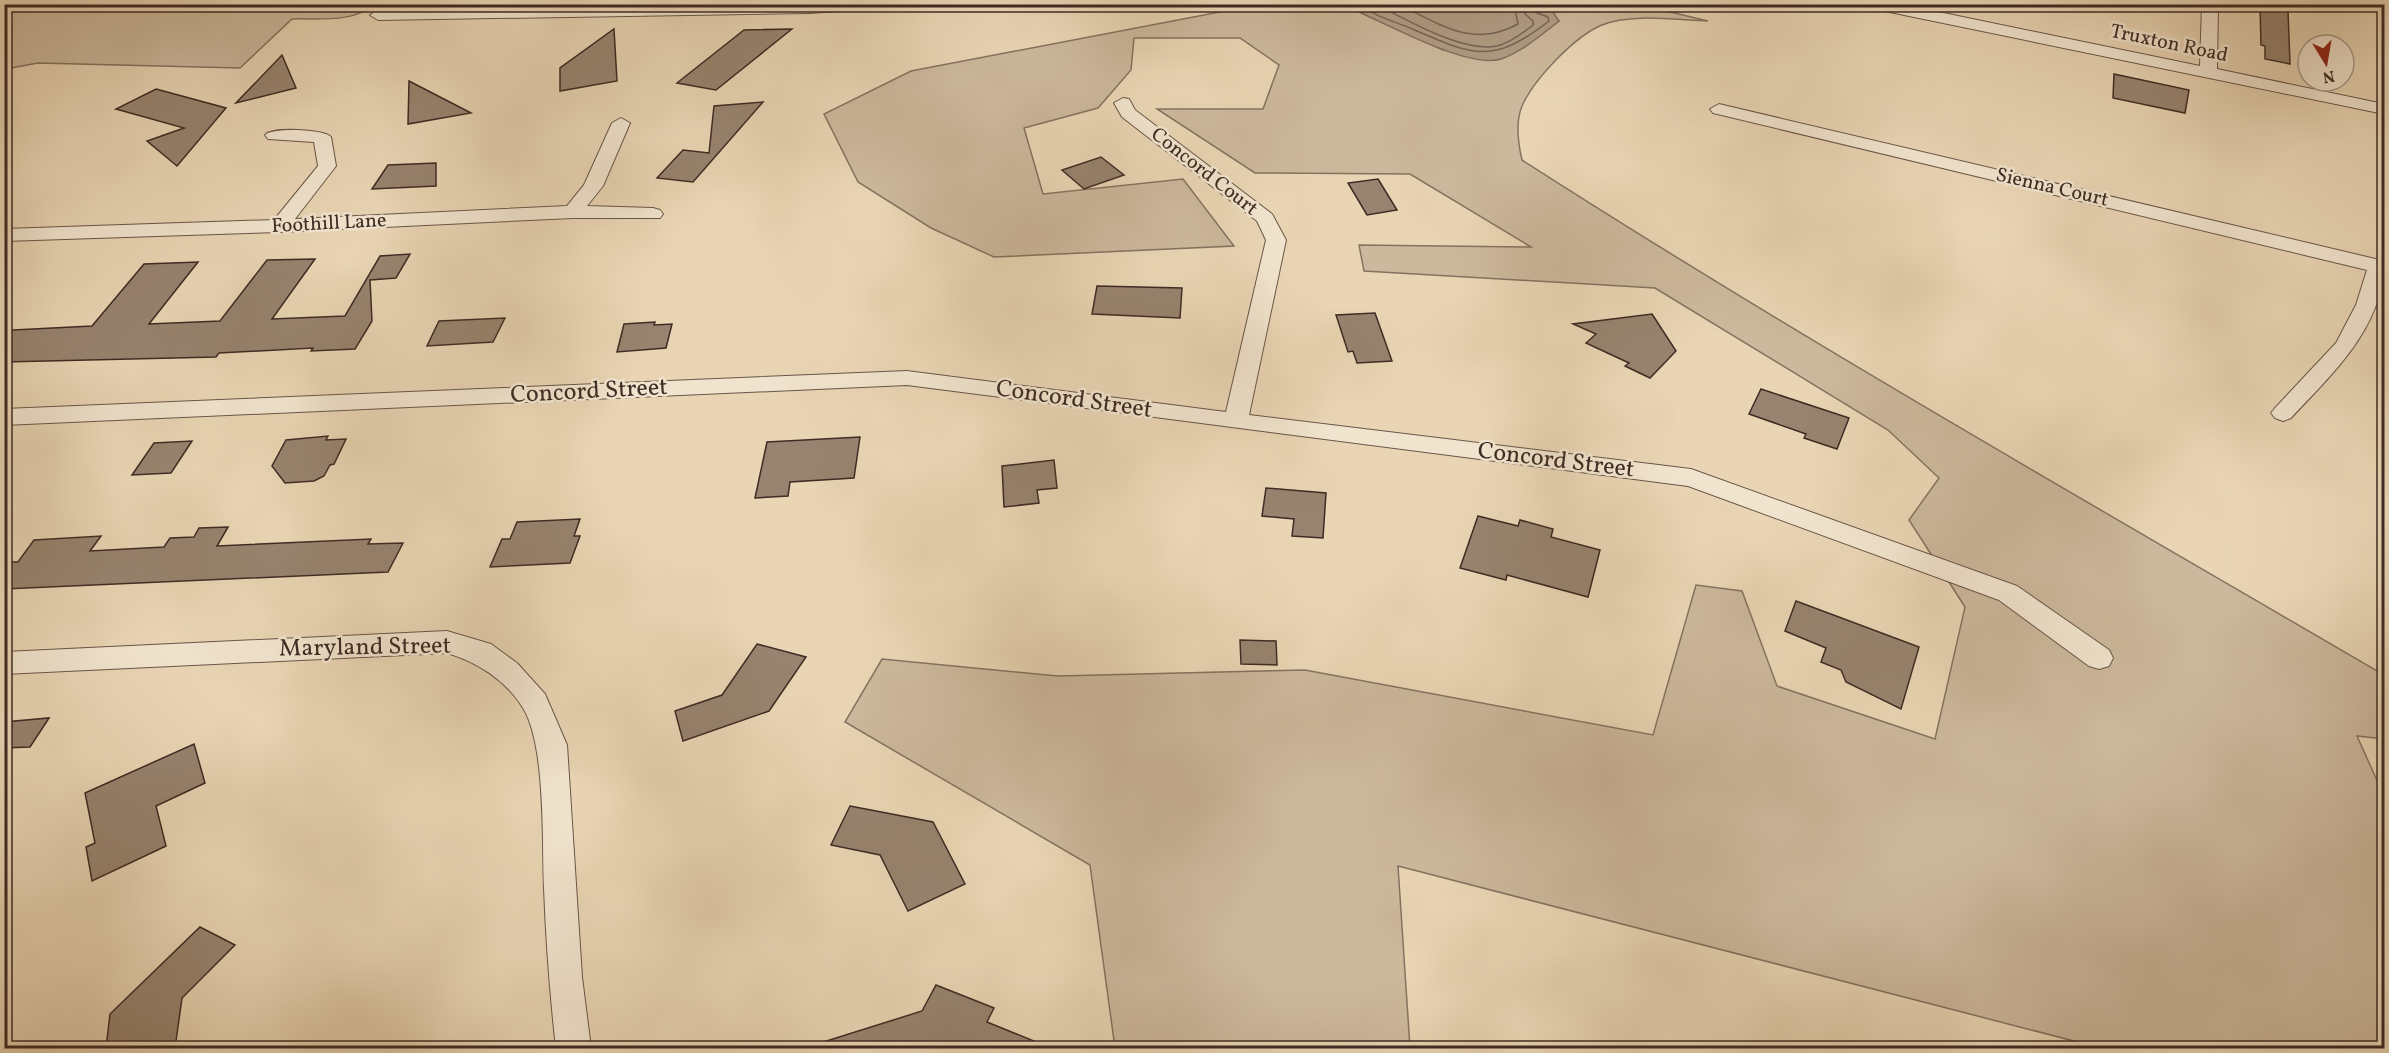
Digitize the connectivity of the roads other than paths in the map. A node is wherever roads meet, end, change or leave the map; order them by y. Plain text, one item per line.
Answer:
1 (872, 4) edge
2 (1875, 4) edge
3 (1974, 4) edge
4 (2210, 4) edge
5 (383, 10) edge
6 (1968, 24) junction
7 (2208, 74) junction
8 (1123, 103) dead end
9 (1719, 109) dead end
10 (2385, 109) edge
11 (621, 123) dead end
12 (274, 135) dead end
13 (573, 212) junction
14 (653, 214) dead end
15 (280, 226) junction
16 (4, 235) edge
17 (2381, 267) edge
18 (2283, 412) dead end
19 (4, 417) edge
20 (1236, 422) junction
21 (2099, 658) dead end
22 (4, 663) edge
23 (574, 1048) edge

1 - 5 street
2 - 6 street, Truxton Road
3 - 6 street
4 - 7 street
6 - 7 street, Truxton Road
7 - 10 street, Truxton Road
8 - 20 street, Concord Court
9 - 17 street, Sienna Court
11 - 13 street
12 - 15 street
13 - 14 street, Foothill Lane
13 - 15 street, Foothill Lane
15 - 16 street, Foothill Lane
17 - 18 street
19 - 20 street, Concord Street
20 - 21 street, Concord Street
22 - 23 street, Maryland Street

